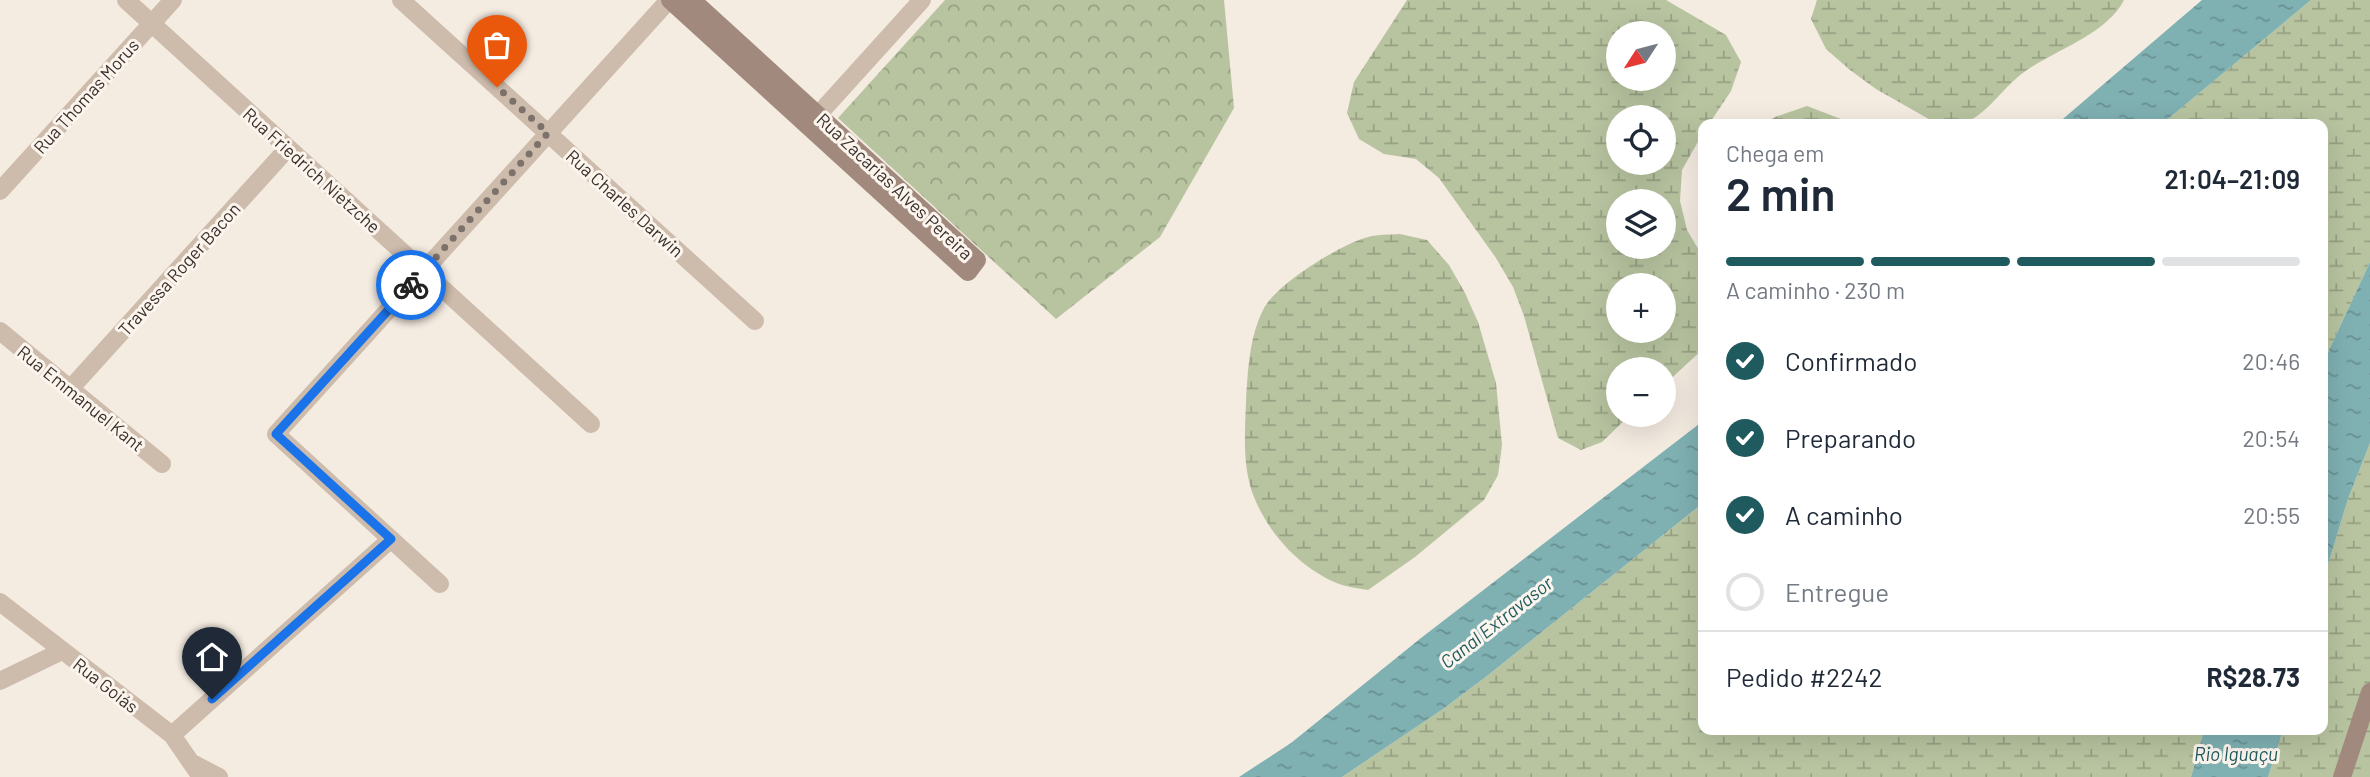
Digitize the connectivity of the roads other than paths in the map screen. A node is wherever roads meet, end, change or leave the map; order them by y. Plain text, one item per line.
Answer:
1 (126, 0) edge
2 (173, 0) edge
3 (401, 0) edge
4 (669, 0) edge
5 (692, 0) edge
6 (922, 0) edge
7 (151, 23) junction
8 (813, 120) junction
9 (548, 133) junction
10 (288, 148) junction
11 (0, 191) edge
12 (423, 272) junction
13 (755, 321) dead end
14 (0, 331) edge
15 (69, 388) junction
16 (591, 424) dead end
17 (162, 464) dead end
18 (391, 539) junction
19 (440, 584) dead end
20 (0, 602) edge
21 (62, 650) junction
22 (0, 681) edge
23 (2370, 692) edge
24 (172, 735) junction
25 (197, 770) edge
26 (219, 777) edge
27 (2342, 777) edge

1 - 7 street, Rua Friedrich Nietzche
2 - 7 street, Rua Thomas Morus
3 - 9 street, Rua Charles Darwin
4 - 8 street, Rua Zacarias Alves Pereira
4 - 9 street
5 - 8 street, Rua Zacarias Alves Pereira
6 - 8 street
7 - 10 street, Rua Friedrich Nietzche
7 - 11 street, Rua Thomas Morus
8 - 8 street, Rua Zacarias Alves Pereira
9 - 12 street
9 - 13 street, Rua Charles Darwin
10 - 12 street, Rua Friedrich Nietzche
10 - 15 street, Travessa Roger Bacon
12 - 16 street, Rua Friedrich Nietzche
12 - 18 street
14 - 15 street, Rua Emmanuel Kant
15 - 17 street, Rua Emmanuel Kant
18 - 19 street
18 - 24 street
20 - 21 street, Rua Goiás
21 - 22 street
21 - 24 street, Rua Goiás
23 - 27 street
24 - 25 street, Rua Goiás
25 - 26 street

